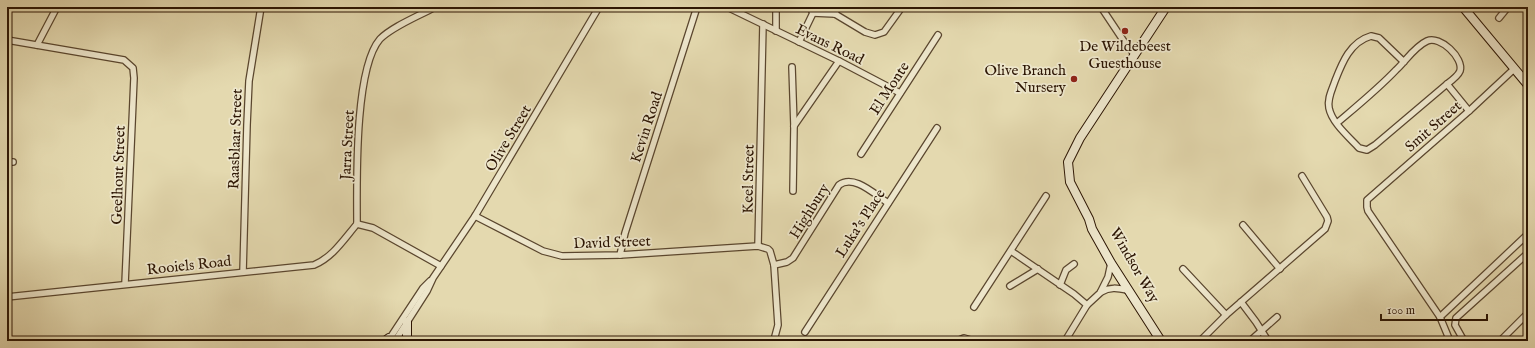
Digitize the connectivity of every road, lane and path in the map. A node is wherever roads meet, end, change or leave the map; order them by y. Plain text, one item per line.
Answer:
1 (57, 7) edge
2 (261, 7) edge
3 (435, 7) edge
4 (599, 7) edge
5 (698, 7) edge
6 (727, 7) edge
7 (776, 7) edge
8 (810, 7) edge
9 (837, 7) edge
10 (902, 7) edge
11 (1101, 7) edge
12 (1166, 7) edge
13 (1463, 7) edge
14 (1508, 7) edge
15 (428, 9) edge
16 (813, 13) junction
17 (835, 14) junction
18 (1498, 18) dead end
19 (763, 24) junction
20 (776, 31) junction
21 (938, 35) dead end
22 (7, 40) edge
23 (799, 42) junction
24 (37, 45) junction
25 (1135, 55) junction
26 (839, 60) junction
27 (1404, 62) junction
28 (792, 67) dead end
29 (1514, 69) junction
30 (1447, 84) junction
31 (1528, 86) edge
32 (900, 93) junction
33 (1469, 111) junction
34 (1337, 123) junction
35 (794, 126) junction
36 (937, 128) dead end
37 (861, 154) dead end
38 (7, 162) edge
39 (14, 162) dead end
40 (1302, 176) dead end
41 (793, 191) dead end
42 (1046, 196) dead end
43 (888, 203) junction
44 (475, 216) junction
45 (1089, 219) junction
46 (357, 224) junction
47 (1242, 225) dead end
48 (1528, 234) edge
49 (758, 246) junction
50 (1011, 251) junction
51 (1528, 253) edge
52 (620, 255) junction
53 (1111, 263) junction
54 (1074, 264) dead end
55 (774, 265) junction
56 (441, 266) junction
57 (1038, 269) junction
58 (1183, 269) dead end
59 (1280, 269) junction
60 (243, 272) junction
61 (433, 278) junction
62 (125, 284) junction
63 (1060, 285) junction
64 (1010, 286) dead end
65 (1127, 290) junction
66 (1100, 292) junction
67 (7, 297) edge
68 (1241, 302) junction
69 (1088, 306) junction
70 (974, 307) dead end
71 (1528, 313) edge
72 (1226, 315) junction
73 (1277, 317) dead end
74 (1440, 317) junction
75 (407, 322) junction
76 (1153, 327) junction
77 (1262, 330) junction
78 (805, 332) dead end
79 (389, 340) edge
80 (774, 340) dead end
81 (407, 341) edge
82 (957, 341) edge
83 (974, 341) edge
84 (1065, 341) edge
85 (1161, 341) edge
86 (1200, 341) edge
87 (1250, 341) edge
88 (1268, 341) edge
89 (1450, 341) edge
90 (1464, 341) edge
91 (1500, 341) edge

1 - 24 street
2 - 60 street, Raasblaar Street
3 - 15 street, Jarra Street
4 - 44 street, Olive Street
5 - 52 street, Kevin Road
6 - 19 street, Evans Road
7 - 20 street
8 - 16 street
9 - 17 street
10 - 17 street
11 - 25 street
12 - 25 street
13 - 29 street
14 - 18 street
15 - 46 street, Jarra Street
16 - 17 street
16 - 23 street
19 - 20 street, Evans Road
19 - 49 street, Keel Street
20 - 23 street, Evans Road
21 - 32 street, El Monte
22 - 24 street
23 - 26 street, Evans Road
24 - 62 street, Geelhout Street
25 - 45 street, Windsor Way
26 - 32 street, Evans Road
26 - 35 street
27 - 30 street
27 - 34 street
27 - 34 street
28 - 35 street
29 - 31 street
29 - 33 street, Smit Street
30 - 33 street
30 - 34 street
32 - 37 street, El Monte
33 - 74 street, Smit Street
35 - 41 street
36 - 43 street, Luka's Place
38 - 39 street
40 - 59 street
42 - 50 street
43 - 55 street, Highbury
43 - 78 street, Luka's Place
44 - 52 street, David Street
44 - 56 street, Olive Street
45 - 53 street, Windsor Way
45 - 76 street, Windsor Way
46 - 56 street
46 - 60 street, Rooiels Road
47 - 59 street
48 - 74 street
49 - 52 street, David Street
49 - 55 street
50 - 57 street
50 - 70 street
51 - 90 street
53 - 65 street, Windsor Way
53 - 66 street
54 - 63 street
55 - 80 street
56 - 61 street, Olive Street
57 - 63 street
57 - 64 street
58 - 72 street
59 - 68 street
60 - 62 street, Rooiels Road
61 - 75 street, Olive Street
61 - 79 street, Olive Street
62 - 67 street, Rooiels Road
63 - 69 street
65 - 66 street
65 - 76 street, Windsor Way
66 - 69 street
68 - 72 street
68 - 77 street
69 - 84 street
71 - 91 street
72 - 86 street
73 - 77 street
74 - 89 street
75 - 79 street, Olive Street
75 - 81 street
76 - 85 street, Windsor Way
77 - 87 street
77 - 88 street
82 - 83 street

